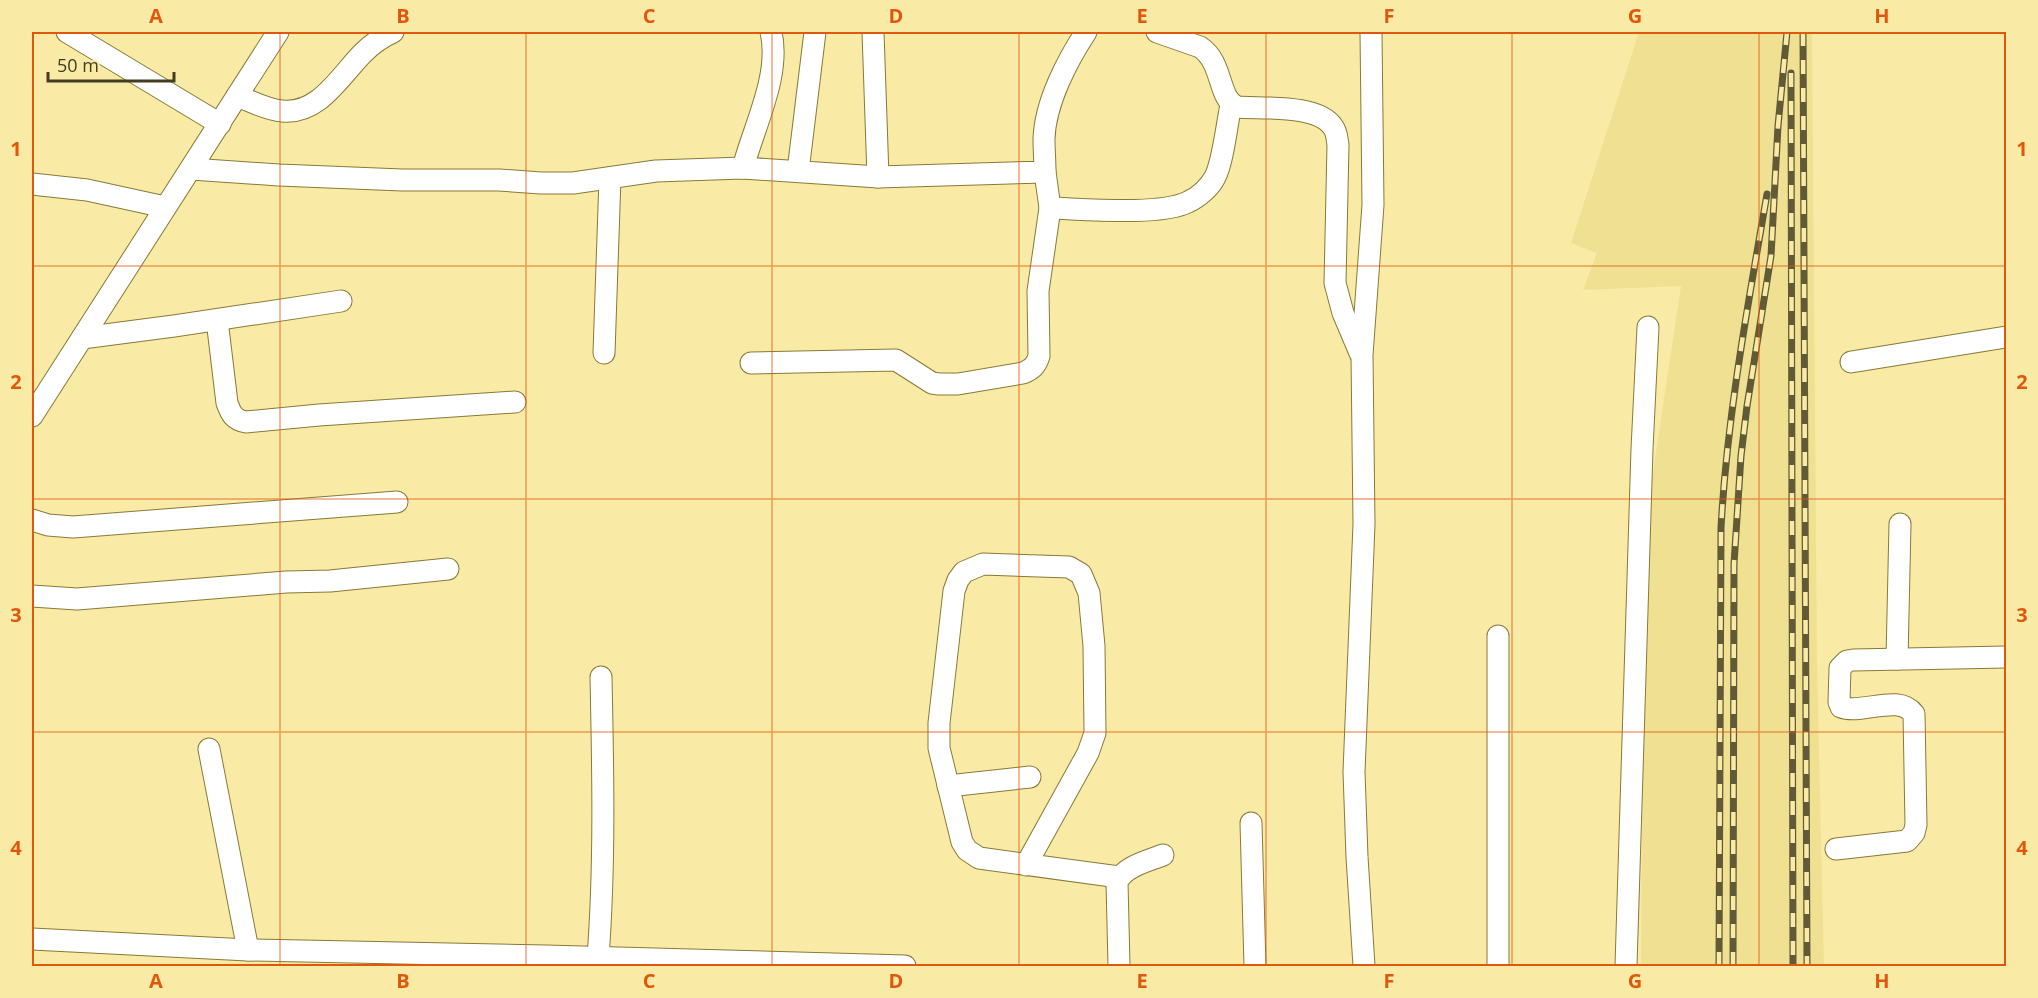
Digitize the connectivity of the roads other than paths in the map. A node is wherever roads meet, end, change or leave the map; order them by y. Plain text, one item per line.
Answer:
1 (67, 32) edge
2 (278, 32) edge
3 (393, 32) edge
4 (771, 32) edge
5 (815, 32) edge
6 (873, 32) edge
7 (1086, 32) edge
8 (1157, 32) edge
9 (1371, 32) edge
10 (237, 96) junction
11 (1231, 105) junction
12 (220, 124) junction
13 (743, 168) junction
14 (191, 169) junction
15 (798, 171) junction
16 (1045, 172) junction
17 (878, 177) junction
18 (610, 178) junction
19 (32, 184) edge
20 (165, 207) junction
21 (1050, 208) junction
22 (341, 301) dead end
23 (216, 320) junction
24 (1648, 327) dead end
25 (2007, 337) edge
26 (82, 338) junction
27 (604, 353) dead end
28 (1362, 355) junction
29 (1851, 362) dead end
30 (751, 363) dead end
31 (515, 402) dead end
32 (32, 416) edge
33 (397, 502) dead end
34 (32, 520) edge
35 (1900, 524) dead end
36 (448, 569) dead end
37 (32, 596) edge
38 (1498, 636) dead end
39 (2007, 657) edge
40 (1897, 659) junction
41 (601, 677) dead end
42 (209, 749) dead end
43 (1030, 777) dead end
44 (948, 786) junction
45 (1251, 823) dead end
46 (1836, 849) dead end
47 (1163, 855) dead end
48 (1026, 865) junction
49 (1119, 877) junction
50 (32, 939) edge
51 (261, 956) edge
52 (598, 957) junction
53 (346, 959) edge
54 (547, 961) edge
55 (751, 964) edge
56 (905, 966) edge
57 (1119, 966) edge
58 (1255, 966) edge
59 (1364, 966) edge
60 (1498, 966) edge
61 (1626, 966) edge

1 - 12 street
2 - 10 street
3 - 10 street
4 - 13 street
5 - 15 street
6 - 17 street
7 - 16 street
8 - 11 street
9 - 28 street
10 - 12 street
11 - 21 street
11 - 28 street
12 - 14 street
13 - 15 street
13 - 18 street
14 - 18 street
14 - 20 street
15 - 17 street
16 - 17 street
16 - 21 street
18 - 27 street
19 - 20 street
20 - 26 street
21 - 30 street
22 - 23 street
23 - 26 street
23 - 31 street
24 - 61 street
25 - 29 street
26 - 32 street
28 - 59 street
33 - 34 street
35 - 40 street
36 - 37 street
38 - 60 street
39 - 40 street
40 - 46 street
41 - 52 street
42 - 51 street
43 - 44 street
44 - 48 street
44 - 48 street
45 - 58 street
47 - 49 street
48 - 49 street
49 - 57 street
50 - 51 street
51 - 53 street
52 - 54 street
52 - 55 street
53 - 54 street
55 - 56 street

